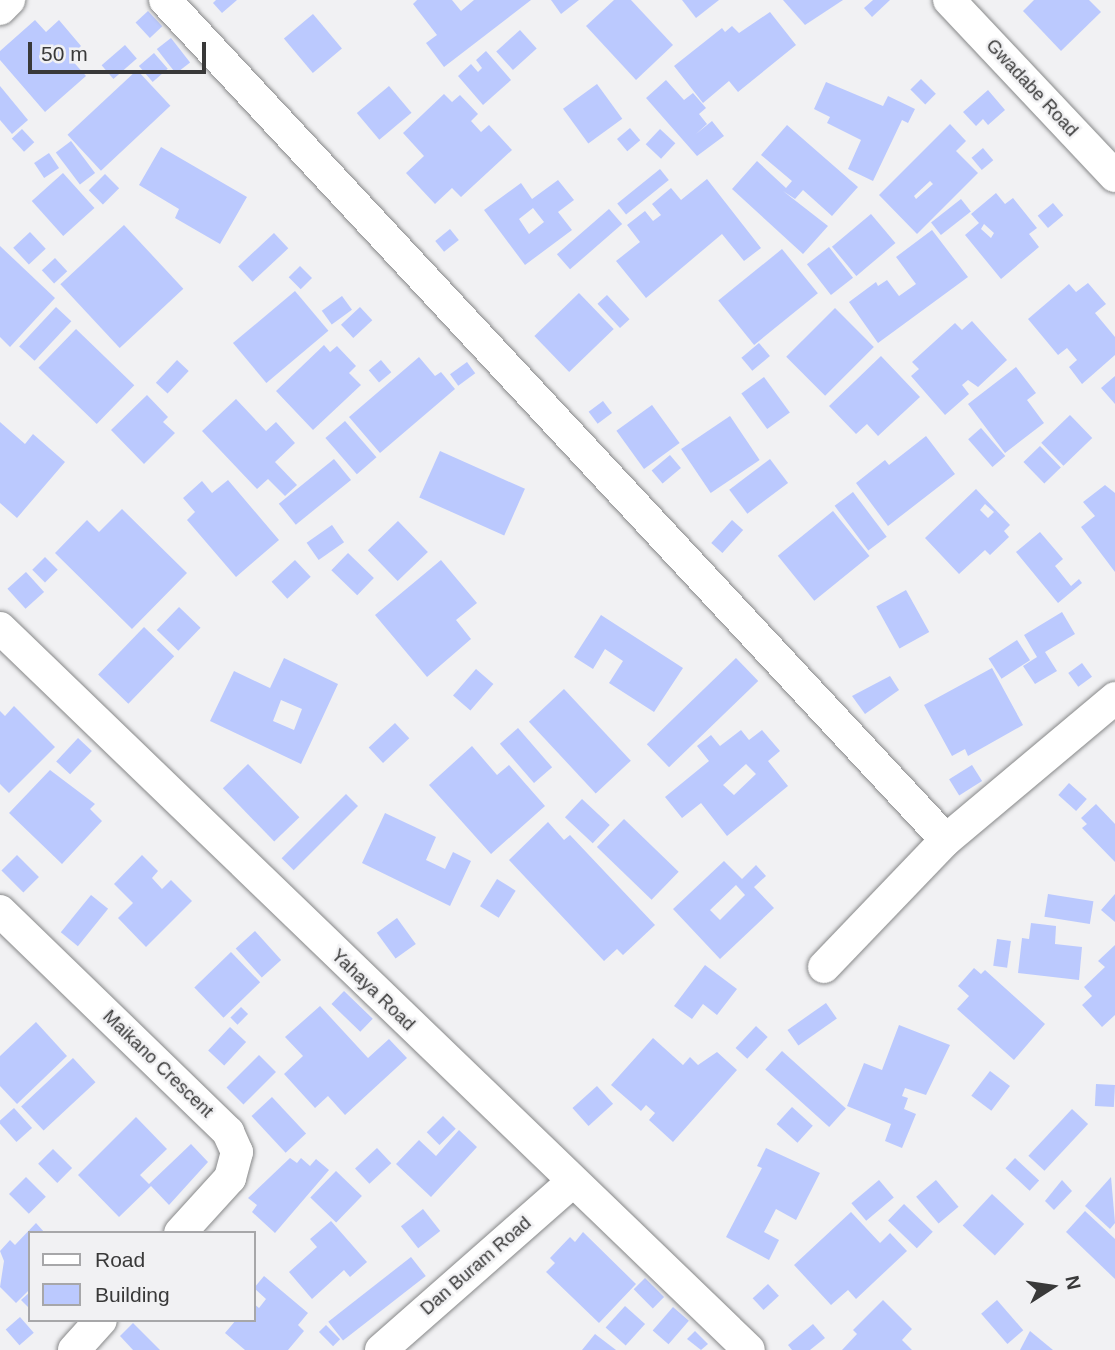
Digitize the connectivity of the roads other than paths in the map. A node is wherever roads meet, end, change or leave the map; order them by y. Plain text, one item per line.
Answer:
1 (9, 0) edge
2 (165, 0) edge
3 (949, 0) edge
4 (0, 9) edge
5 (1115, 176) edge
6 (0, 628) edge
7 (1115, 698) edge
8 (946, 839) junction
9 (0, 911) edge
10 (824, 967) dead end
11 (572, 1183) junction
12 (182, 1231) edge
13 (99, 1322) edge
14 (74, 1350) edge
15 (381, 1350) edge
16 (749, 1350) edge

1 - 4 street
2 - 8 street
3 - 5 street, Gwadabe Road
6 - 11 street, Yahaya Road
7 - 8 street
8 - 10 street
9 - 12 street, Maikano Crescent
11 - 15 street, Dan Buram Road
11 - 16 street, Yahaya Road
13 - 14 street

